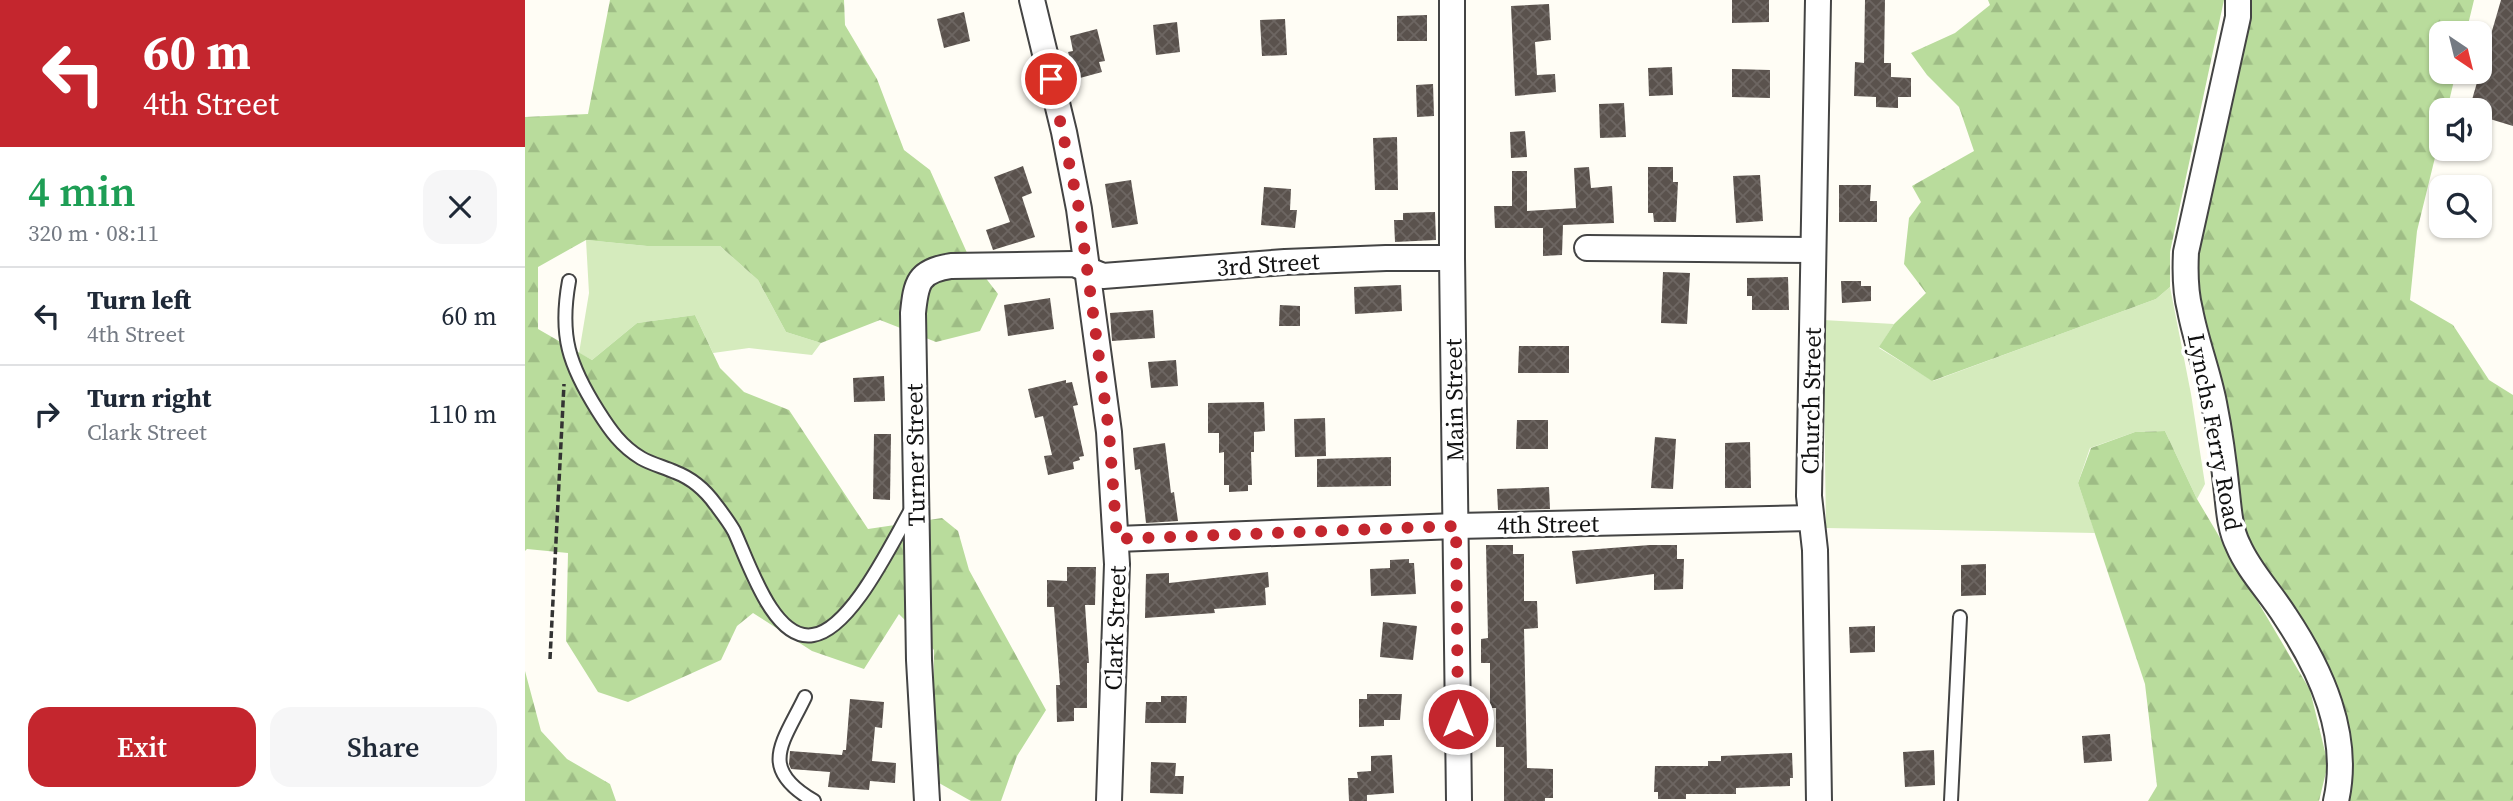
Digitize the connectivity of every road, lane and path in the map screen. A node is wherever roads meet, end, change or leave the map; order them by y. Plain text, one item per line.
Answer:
1 (1032, 0) edge
2 (1452, 0) edge
3 (1818, 0) edge
4 (2238, 0) edge
5 (1587, 248) dead end
6 (1813, 250) junction
7 (1452, 258) junction
8 (1085, 268) junction
9 (569, 281) dead end
10 (568, 351) junction
11 (916, 501) junction
12 (1811, 518) junction
13 (1456, 526) junction
14 (1117, 539) junction
15 (1960, 617) dead end
16 (550, 659) dead end
17 (805, 697) dead end
18 (814, 801) edge
19 (927, 801) edge
20 (1109, 801) edge
21 (1459, 801) edge
22 (1819, 801) edge
23 (1951, 801) edge
24 (2336, 801) edge

1 - 8 street, Clark Street
2 - 7 street, Main Street
3 - 6 street, Church Street
4 - 24 street, Lynchs Ferry Road
5 - 6 street
6 - 12 street, Church Street
7 - 8 street, 3rd Street
7 - 13 street, Main Street
8 - 11 street, Turner Street
8 - 14 street, Clark Street
9 - 10 lane
10 - 11 lane
10 - 16 path
11 - 19 street, Turner Street
12 - 13 street, 4th Street
12 - 22 street, Church Street
13 - 14 street, 4th Street
13 - 21 street, Main Street
14 - 20 street, Clark Street
15 - 23 lane
17 - 18 lane

